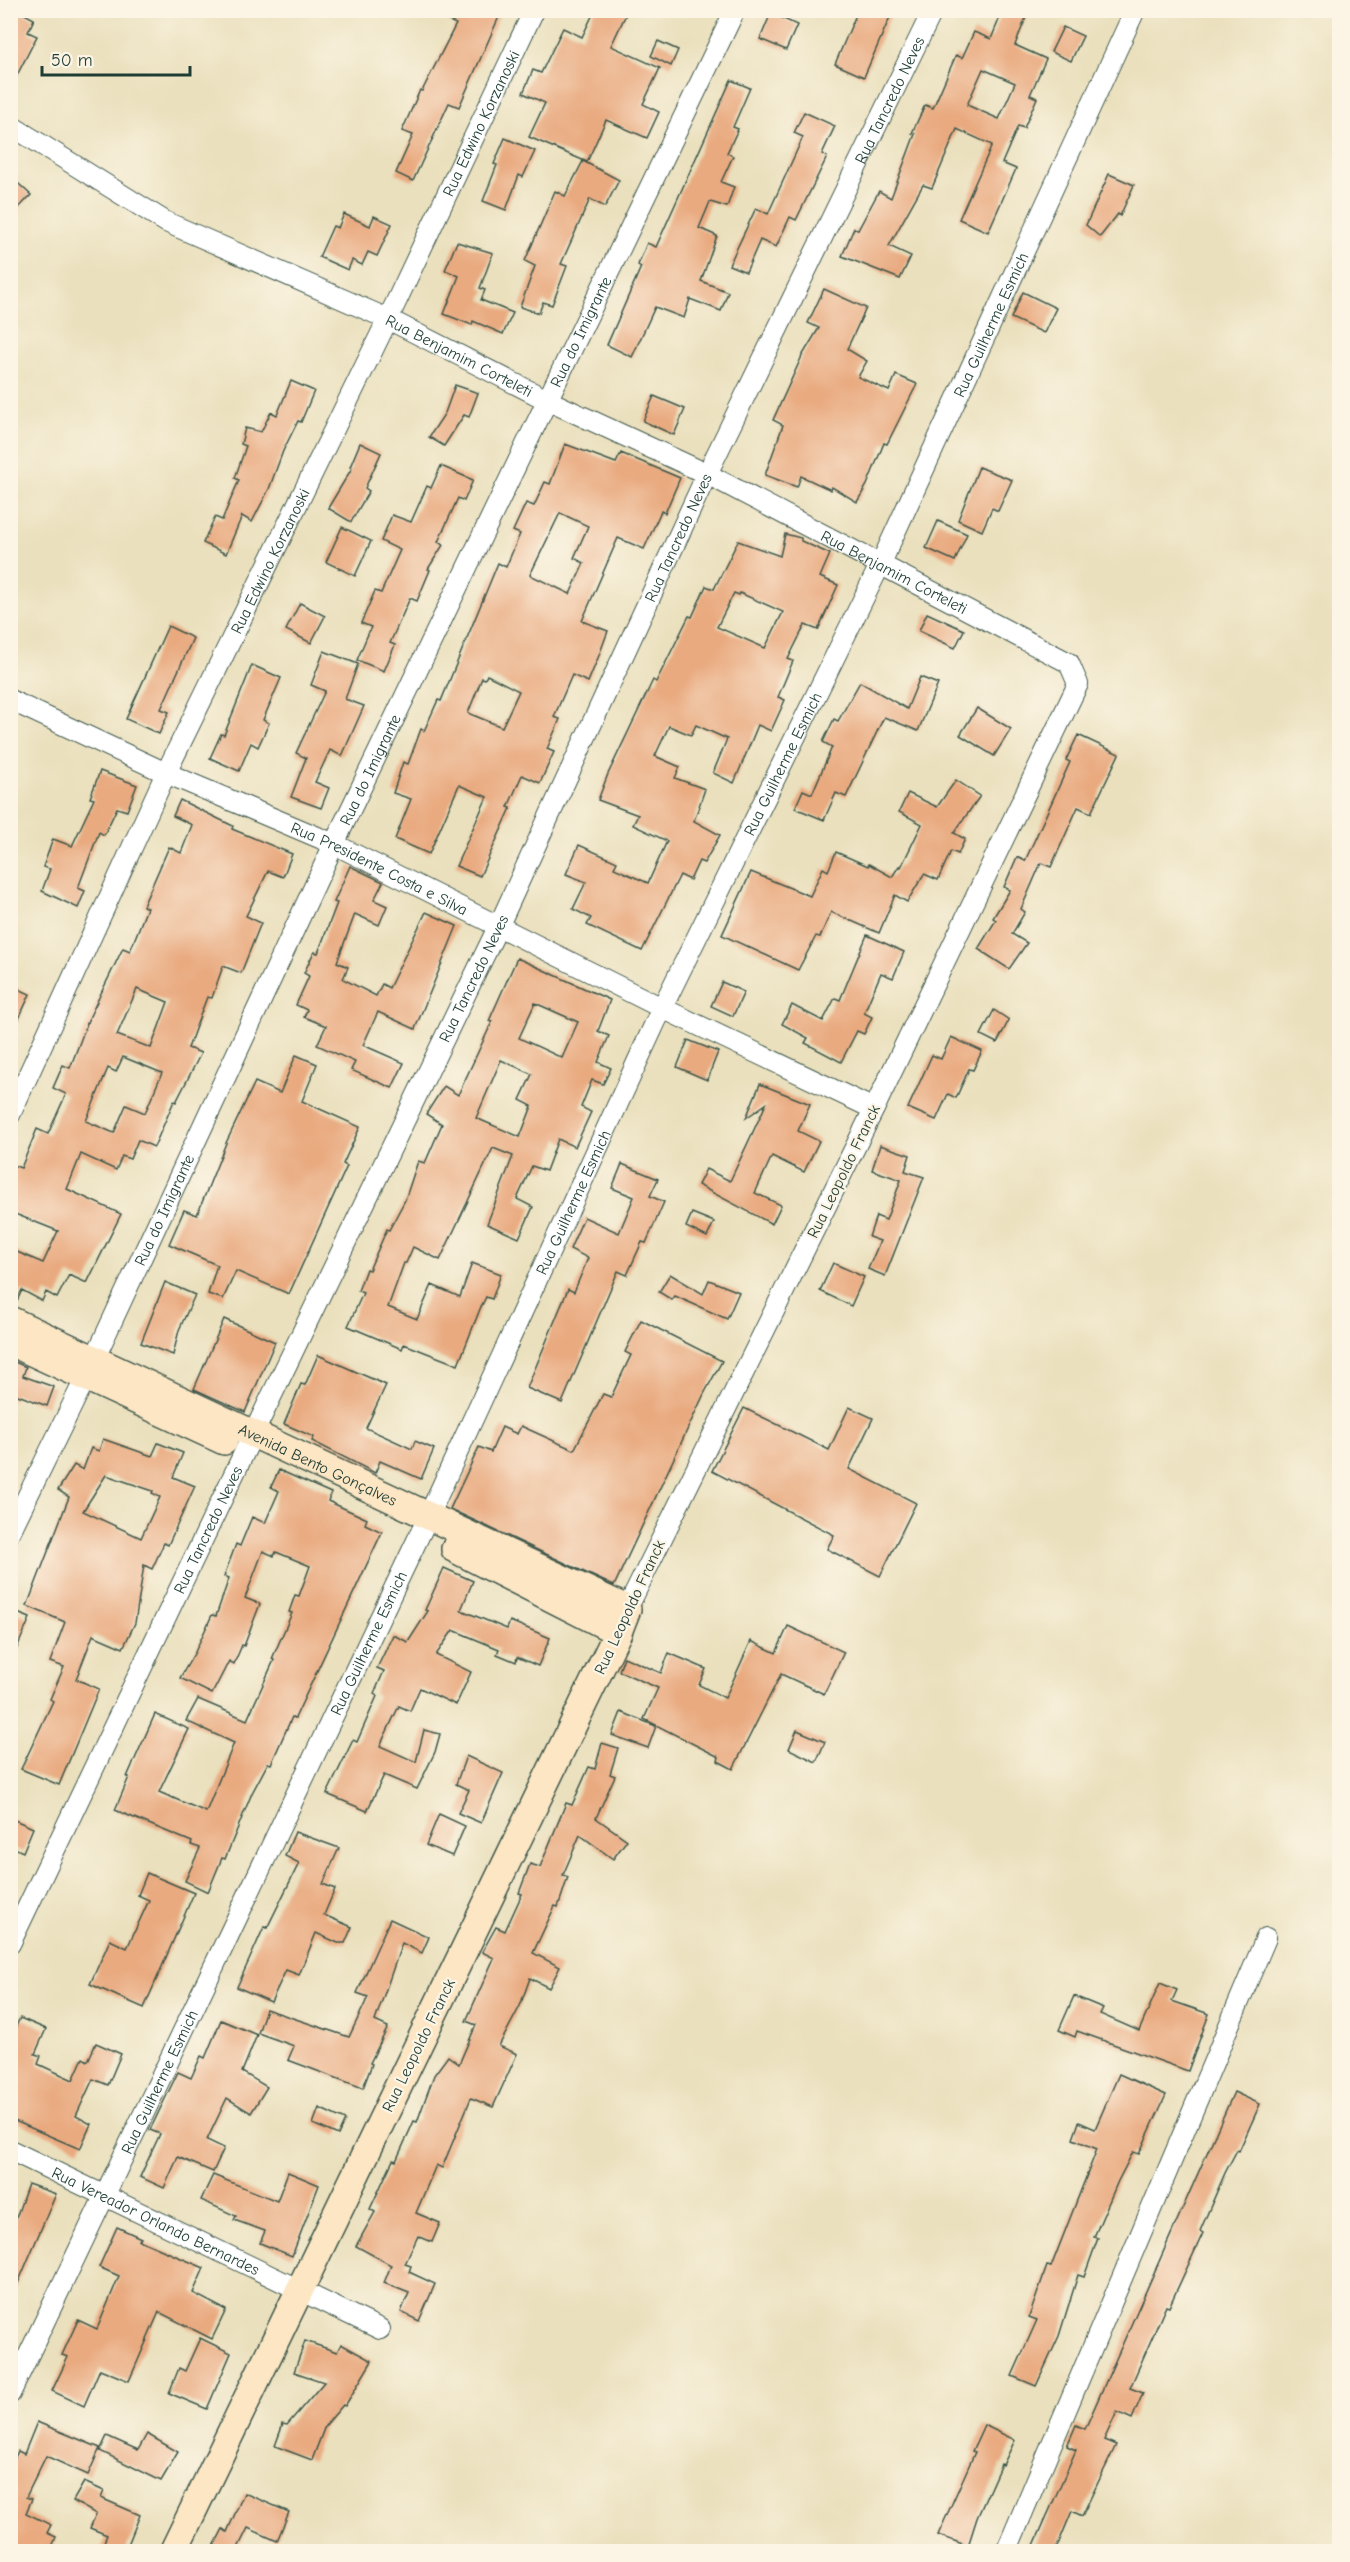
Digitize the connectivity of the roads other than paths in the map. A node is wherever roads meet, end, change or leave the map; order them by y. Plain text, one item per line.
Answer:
1 (534, 10) edge
2 (735, 10) edge
3 (933, 10) edge
4 (1135, 10) edge
5 (10, 125) edge
6 (388, 319) junction
7 (547, 400) junction
8 (707, 474) junction
9 (881, 563) junction
10 (1070, 663) joint
11 (10, 699) edge
12 (166, 773) junction
13 (334, 844) junction
14 (499, 925) junction
15 (662, 1008) junction
16 (874, 1109) junction
17 (10, 1115) edge
18 (10, 1320) edge
19 (10, 1342) edge
20 (90, 1368) junction
21 (249, 1443) junction
22 (424, 1524) junction
23 (10, 1532) edge
24 (622, 1621) junction
25 (1266, 1938) dead end
26 (10, 1944) edge
27 (10, 2150) edge
28 (105, 2196) junction
29 (300, 2290) junction
30 (380, 2329) dead end
31 (10, 2394) edge
32 (173, 2552) edge
33 (1006, 2552) edge

1 - 6 street, Rua Edwino Korzanoski
2 - 7 street, Rua do Imigrante
3 - 8 street, Rua Tancredo Neves
4 - 9 street, Rua Guilherme Esmich
5 - 6 street, Rua Benjamim Corteleti
6 - 7 street, Rua Benjamim Corteleti
6 - 12 street, Rua Edwino Korzanoski
7 - 8 street, Rua Benjamim Corteleti
7 - 13 street, Rua do Imigrante
8 - 9 street, Rua Benjamim Corteleti
8 - 14 street, Rua Tancredo Neves
9 - 10 street, Rua Benjamim Corteleti
9 - 15 street, Rua Guilherme Esmich
10 - 16 street, Rua Leopoldo Franck
11 - 12 street, Rua Presidente Costa e Silva
12 - 13 street, Rua Presidente Costa e Silva
12 - 17 street, Rua Edwino Korzanoski
13 - 14 street, Rua Presidente Costa e Silva
13 - 20 street, Rua do Imigrante
14 - 15 street, Rua Presidente Costa e Silva
14 - 21 street, Rua Tancredo Neves
15 - 16 street, Rua Presidente Costa e Silva
15 - 22 street, Rua Guilherme Esmich
16 - 24 street, Rua Leopoldo Franck
18 - 20 main road, Avenida Bento Gonçalves
19 - 20 main road, Avenida Bento Gonçalves
20 - 21 main road, Avenida Bento Gonçalves
20 - 23 street, Rua do Imigrante
21 - 22 main road, Avenida Bento Gonçalves
21 - 26 street, Rua Tancredo Neves
22 - 24 main road, Avenida Bento Gonçalves
22 - 28 street, Rua Guilherme Esmich
24 - 29 main road, Rua Leopoldo Franck
25 - 33 street
27 - 28 street, Rua Vereador Orlando Bernardes
28 - 29 street, Rua Vereador Orlando Bernardes
28 - 31 street, Rua Guilherme Esmich
29 - 30 street, Rua Vereador Orlando Bernardes
29 - 32 main road, Rua Leopoldo Franck

